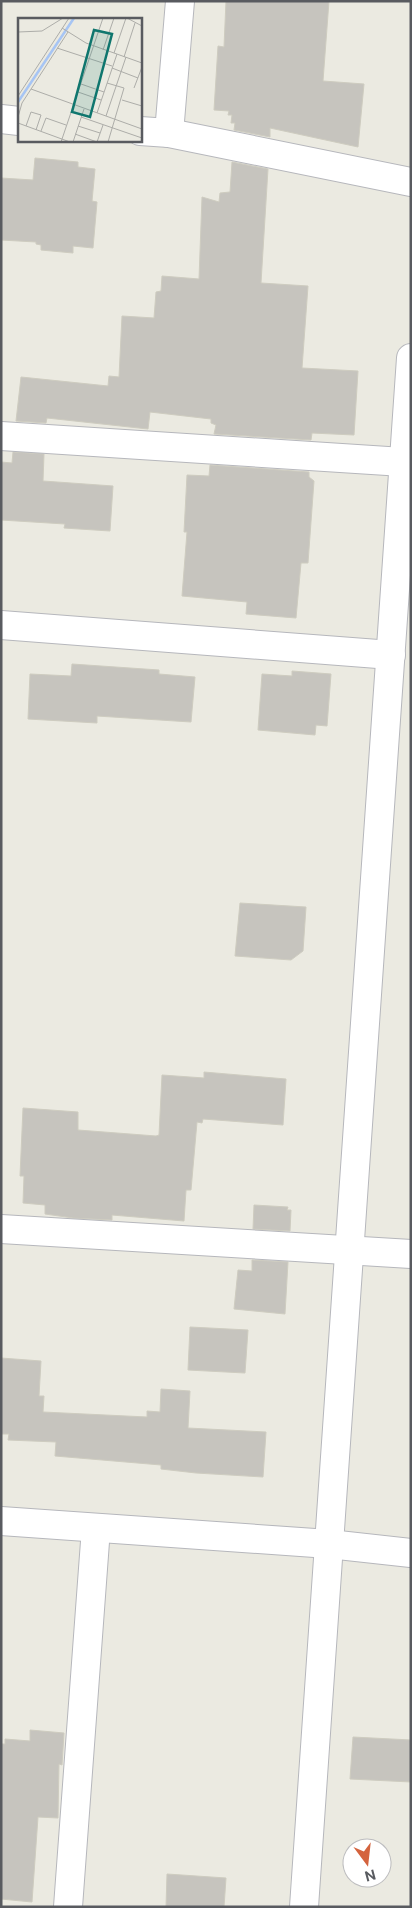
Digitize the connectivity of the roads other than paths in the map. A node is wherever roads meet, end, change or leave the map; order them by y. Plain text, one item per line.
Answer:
1 (180, 1) edge
2 (1, 120) edge
3 (18, 121) edge
4 (141, 131) edge
5 (168, 133) junction
6 (411, 182) edge
7 (411, 358) edge
8 (1, 436) edge
9 (404, 462) junction
10 (1, 625) edge
11 (391, 654) junction
12 (1, 1229) edge
13 (348, 1252) junction
14 (411, 1254) edge
15 (1, 1520) edge
16 (96, 1528) junction
17 (329, 1544) junction
18 (411, 1553) edge
19 (68, 1907) edge
20 (304, 1907) edge

1 - 5 street
2 - 3 street
4 - 5 street
5 - 6 street
7 - 9 street
8 - 9 street
9 - 11 street
10 - 11 street
11 - 13 street
12 - 13 street
13 - 14 street
13 - 17 street
15 - 16 street
16 - 17 street
16 - 19 street
17 - 18 street
17 - 20 street

